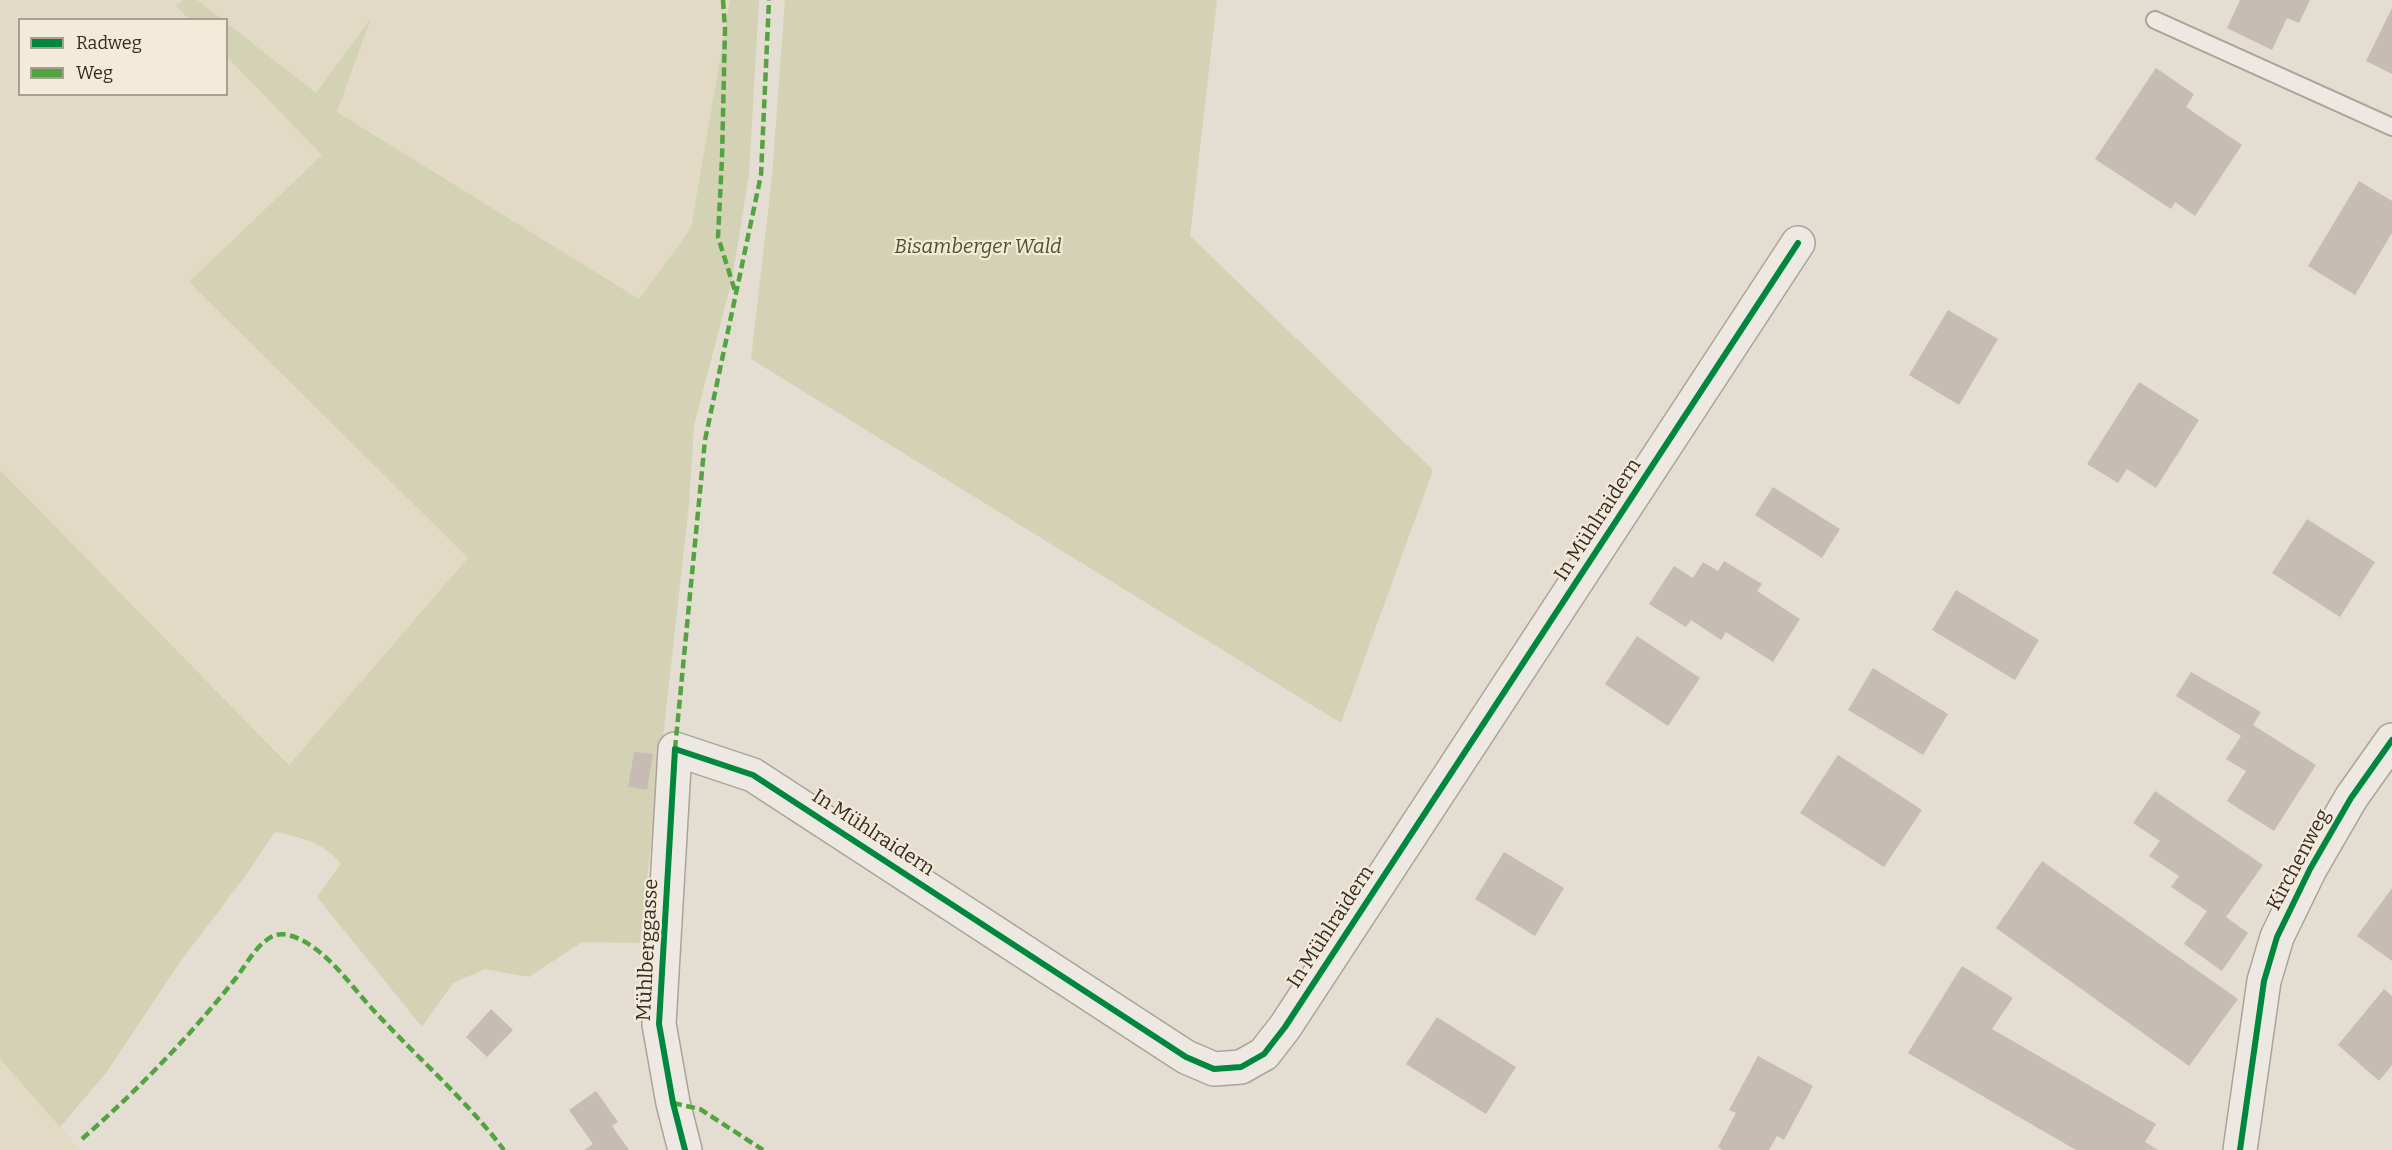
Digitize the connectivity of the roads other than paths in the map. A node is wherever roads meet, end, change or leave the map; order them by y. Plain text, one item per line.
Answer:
1 (2155, 20) dead end
2 (2392, 127) edge
3 (1798, 243) dead end
4 (2392, 740) edge
5 (675, 749) joint
6 (685, 1150) edge
7 (2240, 1150) edge

1 - 2 lane
3 - 5 street, In Mühlraidern
4 - 7 street, Kirchenweg
5 - 6 street, Mühlberggasse

